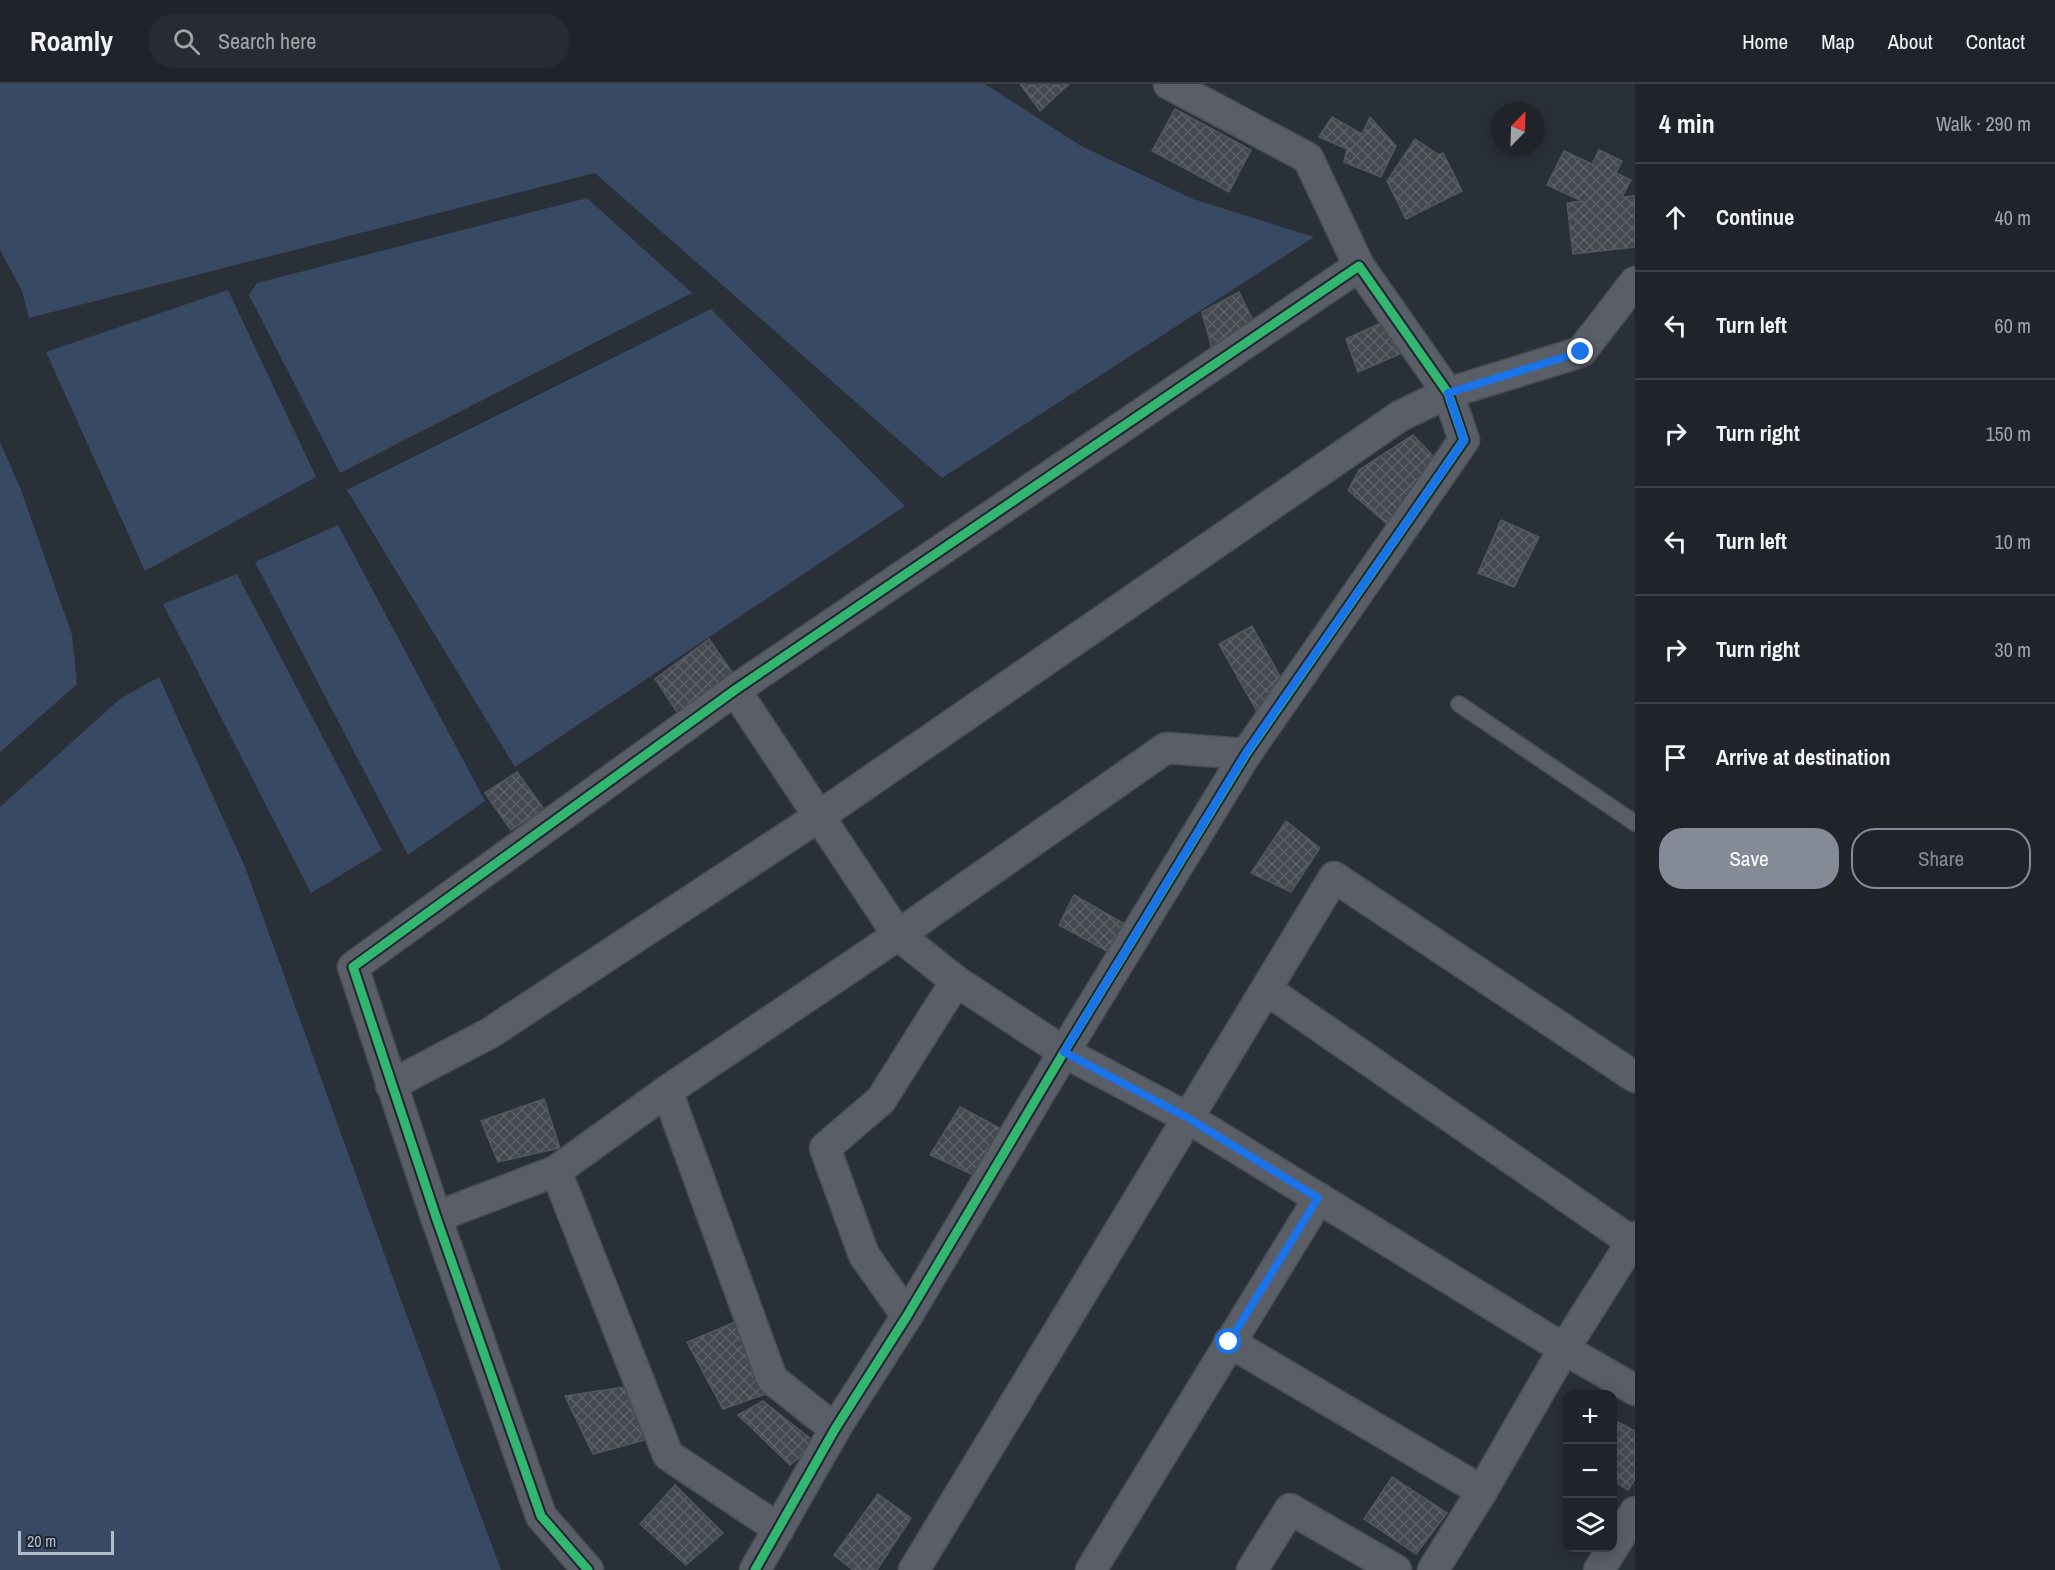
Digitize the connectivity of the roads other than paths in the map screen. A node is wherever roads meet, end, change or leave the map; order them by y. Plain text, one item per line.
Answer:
1 (1169, 84) edge
2 (1359, 266) junction
3 (1635, 282) edge
4 (1448, 393) junction
5 (735, 690) junction
6 (1459, 704) dead end
7 (1246, 753) junction
8 (818, 817) junction
9 (1635, 823) edge
10 (898, 935) junction
11 (956, 981) junction
12 (1267, 990) junction
13 (1064, 1052) junction
14 (1635, 1077) edge
15 (391, 1085) junction
16 (667, 1091) junction
17 (1188, 1118) junction
18 (556, 1171) junction
19 (1318, 1198) junction
20 (435, 1217) junction
21 (1633, 1240) edge
22 (907, 1316) junction
23 (1229, 1342) junction
24 (1564, 1349) junction
25 (1635, 1390) edge
26 (835, 1429) junction
27 (1482, 1491) junction
28 (1635, 1512) edge
29 (778, 1529) junction
30 (588, 1570) edge
31 (754, 1570) edge
32 (914, 1570) edge
33 (1091, 1570) edge
34 (1252, 1570) edge
35 (1396, 1570) edge
36 (1433, 1570) edge
37 (1599, 1570) edge

1 - 2 street
2 - 4 street
2 - 5 street
3 - 4 street
4 - 7 street
4 - 8 street
5 - 8 street
5 - 15 street
6 - 9 lane
7 - 10 street
7 - 13 street
8 - 10 street
8 - 15 street
10 - 11 street
10 - 16 street
11 - 13 street
11 - 22 street
12 - 14 street
12 - 17 street
12 - 21 street
13 - 17 street
13 - 22 street
15 - 20 street
16 - 18 street
16 - 26 street
17 - 19 street
17 - 32 street
18 - 20 street
18 - 29 street
19 - 23 street
19 - 24 street
20 - 30 street
21 - 24 street
22 - 26 street
23 - 27 street
23 - 33 street
24 - 25 street
24 - 27 street
26 - 29 street
27 - 36 street
28 - 37 street
29 - 31 street
34 - 35 street

